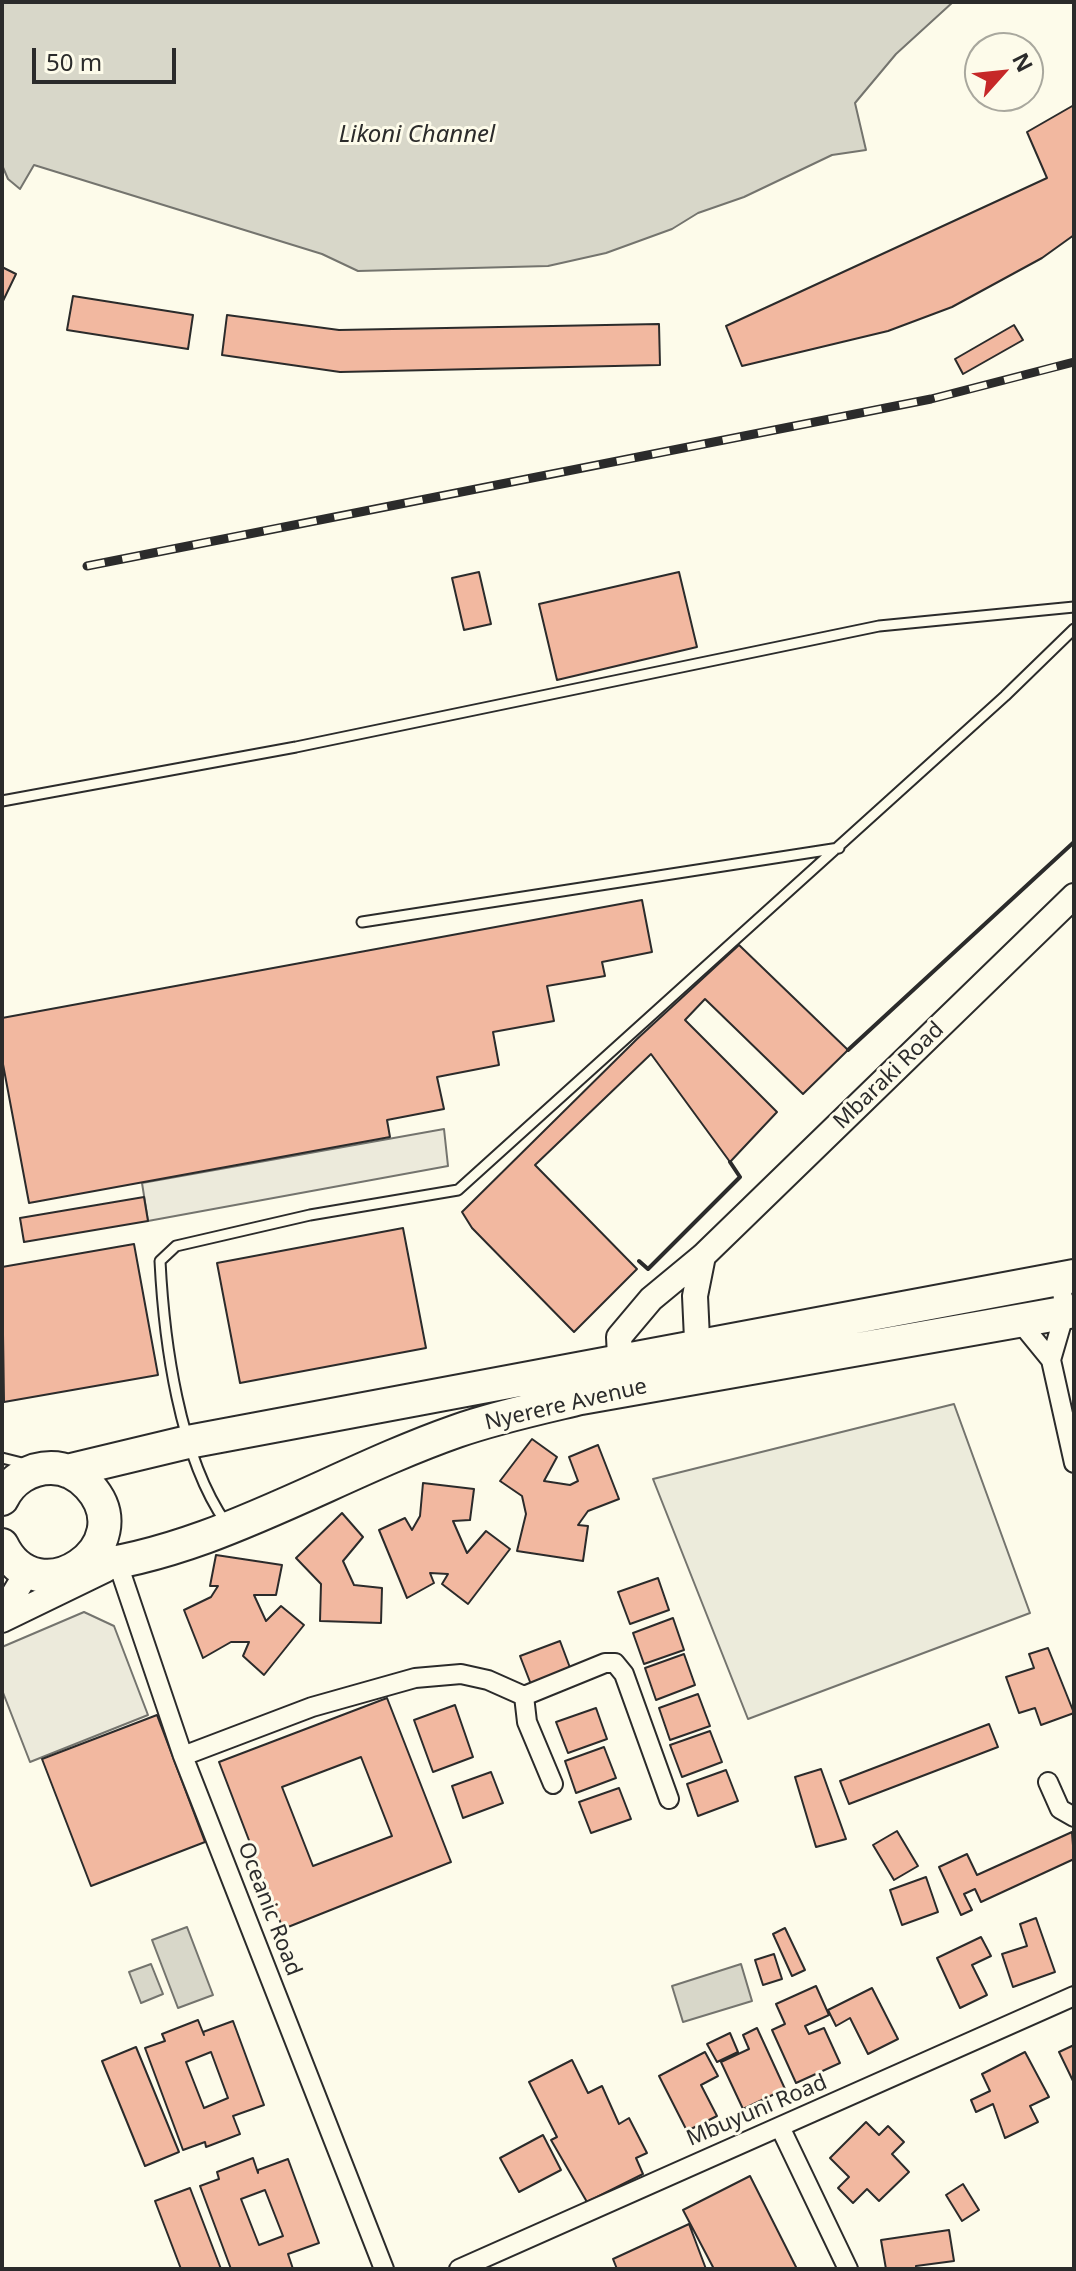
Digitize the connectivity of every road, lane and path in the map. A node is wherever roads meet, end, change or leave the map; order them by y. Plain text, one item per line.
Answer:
1 (1074, 607) edge
2 (1074, 629) edge
3 (2, 801) edge
4 (839, 848) junction
5 (1074, 896) edge
6 (362, 922) dead end
7 (703, 1256) junction
8 (1067, 1277) edge
9 (1012, 1288) junction
10 (1070, 1312) edge
11 (1016, 1321) junction
12 (1051, 1360) junction
13 (698, 1363) junction
14 (622, 1377) junction
15 (188, 1442) junction
16 (2, 1458) edge
17 (1074, 1463) edge
18 (55, 1469) junction
19 (3, 1491) edge
20 (229, 1527) junction
21 (12, 1559) edge
22 (118, 1564) junction
23 (78, 1568) junction
24 (2, 1614) edge
25 (2, 1620) edge
26 (524, 1696) junction
27 (183, 1756) junction
28 (1048, 1782) dead end
29 (553, 1784) dead end
30 (669, 1799) dead end
31 (1074, 1817) edge
32 (1074, 1996) edge
33 (780, 2127) junction
34 (384, 2269) edge
35 (459, 2269) edge
36 (848, 2269) edge

1 - 3 lane
2 - 4 lane
4 - 6 lane
4 - 15 lane
5 - 7 main road, Mbaraki Road
7 - 13 main road
7 - 14 main road, Mbaraki Road
8 - 9 highway, Nyerere Avenue
8 - 10 street
9 - 11 street
9 - 13 highway, Nyerere Avenue
10 - 11 highway, Nyerere Avenue
10 - 12 street
11 - 12 street
11 - 13 highway, Nyerere Avenue
12 - 17 street
13 - 14 highway, Nyerere Avenue
14 - 15 highway, Nyerere Avenue
14 - 20 highway, Nyerere Avenue
15 - 18 highway, Nyerere Avenue
15 - 20 lane
16 - 18 lane
18 - 19 highway, Nyerere Avenue
18 - 23 highway
20 - 22 highway, Nyerere Avenue
21 - 23 highway, Nyerere Avenue
21 - 24 main road
22 - 23 highway, Nyerere Avenue
22 - 25 main road
22 - 27 street, Oceanic Road
26 - 27 street
26 - 29 street
26 - 30 street
27 - 34 street, Oceanic Road
28 - 31 street
32 - 33 street, Mbuyuni Road
33 - 35 street, Mbuyuni Road
33 - 36 street

